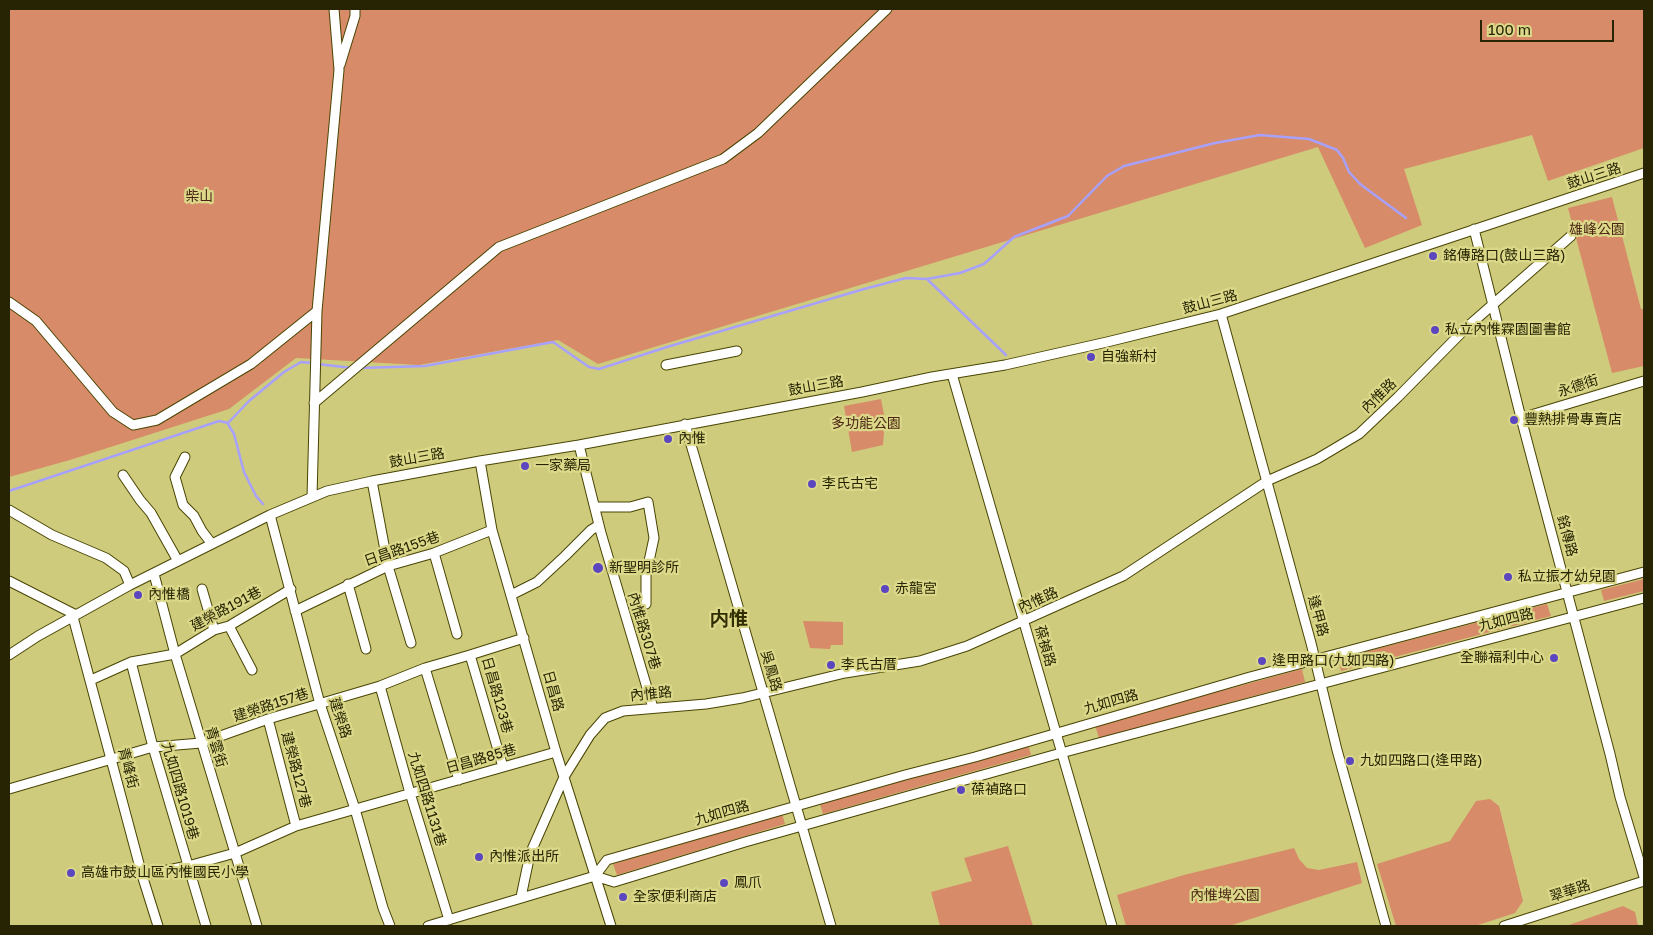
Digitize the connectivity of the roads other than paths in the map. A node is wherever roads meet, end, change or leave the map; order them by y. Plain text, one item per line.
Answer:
1 (334, 9) edge
2 (355, 9) edge
3 (887, 9) edge
4 (339, 70) junction
5 (1644, 173) edge
6 (1474, 229) junction
7 (1571, 236) dead end
8 (9, 302) edge
9 (1492, 303) junction
10 (317, 311) junction
11 (1221, 314) junction
12 (737, 351) dead end
13 (666, 365) dead end
14 (952, 374) junction
15 (1644, 381) edge
16 (314, 403) junction
17 (1522, 418) junction
18 (685, 424) junction
19 (579, 445) junction
20 (185, 457) dead end
21 (480, 461) junction
22 (123, 475) dead end
23 (372, 481) junction
24 (1267, 481) junction
25 (312, 497) junction
26 (596, 506) junction
27 (9, 510) edge
28 (270, 515) junction
29 (599, 526) junction
30 (492, 530) junction
31 (212, 544) junction
32 (434, 553) junction
33 (178, 561) junction
34 (388, 566) junction
35 (1644, 572) edge
36 (154, 574) junction
37 (9, 581) edge
38 (348, 584) junction
39 (130, 585) junction
40 (202, 589) dead end
41 (291, 589) junction
42 (1567, 592) junction
43 (512, 595) junction
44 (1644, 598) edge
45 (646, 604) dead end
46 (295, 611) junction
47 (75, 616) junction
48 (1573, 617) junction
49 (1023, 621) junction
50 (229, 626) junction
51 (214, 630) junction
52 (457, 634) dead end
53 (524, 638) junction
54 (411, 643) dead end
55 (366, 649) dead end
56 (11, 651) edge
57 (174, 654) junction
58 (470, 655) junction
59 (1315, 659) junction
60 (131, 662) junction
61 (425, 668) junction
62 (252, 670) dead end
63 (91, 680) junction
64 (1320, 685) junction
65 (380, 686) junction
66 (763, 692) junction
67 (320, 704) junction
68 (653, 708) junction
69 (268, 720) junction
70 (1056, 733) junction
71 (201, 743) junction
72 (153, 747) junction
73 (556, 752) junction
74 (1061, 753) junction
75 (111, 759) junction
76 (503, 767) junction
77 (564, 777) junction
78 (459, 780) junction
79 (9, 789) edge
80 (410, 794) junction
81 (797, 807) junction
82 (355, 809) junction
83 (296, 826) junction
84 (802, 826) junction
85 (235, 853) junction
86 (188, 866) junction
87 (142, 875) junction
88 (595, 876) junction
89 (1644, 877) edge
90 (1644, 881) edge
91 (521, 897) junction
92 (450, 920) junction
93 (158, 926) edge
94 (206, 926) edge
95 (257, 926) edge
96 (390, 926) edge
97 (428, 926) edge
98 (611, 926) edge
99 (831, 926) edge
100 (1112, 926) edge
101 (1386, 926) edge
102 (1504, 926) edge

1 - 4 street
2 - 4 street
3 - 16 street
4 - 10 street
5 - 6 street, 鼓山三路
6 - 9 street, 銘傳路
6 - 11 street, 鼓山三路
7 - 9 street, 內惟路
8 - 10 street
9 - 17 street, 銘傳路
9 - 24 street, 內惟路
10 - 16 street
11 - 14 street, 鼓山三路
11 - 24 street, 逢甲路
12 - 13 street
14 - 18 street, 鼓山三路
14 - 49 street, 葆禎路
15 - 17 street, 永德街
16 - 25 street
17 - 42 street, 銘傳路
18 - 19 street, 鼓山三路
18 - 66 street, 吳鳳路
19 - 21 street, 鼓山三路
19 - 26 street, 內惟路307巷
20 - 31 street
21 - 23 street, 鼓山三路
21 - 30 street, 日昌路
22 - 33 street
23 - 25 street, 鼓山三路
23 - 34 street
24 - 49 street, 內惟路
24 - 59 street, 逢甲路
25 - 28 street, 鼓山三路
26 - 29 street, 內惟路307巷
26 - 45 street
27 - 39 street
28 - 31 street, 鼓山三路
28 - 41 street, 建榮路
29 - 43 street
29 - 68 street, 內惟路307巷
30 - 32 street, 日昌路155巷
30 - 43 street, 日昌路
31 - 33 street, 鼓山三路
32 - 34 street, 日昌路155巷
32 - 52 street
33 - 36 street, 鼓山三路
34 - 38 street, 日昌路155巷
34 - 54 street
35 - 42 street, 九如四路
36 - 39 street, 鼓山三路
36 - 57 street, 青雲街
37 - 47 street
38 - 46 street, 日昌路155巷
38 - 55 street
39 - 47 street, 鼓山三路
40 - 51 street
41 - 46 street, 建榮路
41 - 50 street, 建榮路191巷
42 - 48 street, 銘傳路
42 - 59 street, 九如四路
43 - 53 street, 日昌路
44 - 48 street, 九如四路
46 - 67 street, 建榮路
47 - 56 street, 鼓山三路
47 - 63 street, 青峰街
48 - 64 street, 九如四路
48 - 89 street, 銘傳路
49 - 66 street, 內惟路
49 - 70 street, 葆禎路
50 - 51 street, 建榮路191巷
50 - 62 street
51 - 57 street, 建榮路191巷
53 - 58 street, 日昌路123巷
53 - 73 street, 日昌路
57 - 60 street
57 - 71 street, 青雲街
58 - 61 street, 建榮路157巷
58 - 76 street, 日昌路123巷
59 - 64 street, 逢甲路
59 - 70 street, 九如四路
60 - 63 street
60 - 72 street, 九如四路1019巷
61 - 65 street, 建榮路157巷
61 - 78 street
63 - 75 street, 青峰街
64 - 74 street, 九如四路
64 - 101 street, 逢甲路
65 - 67 street, 建榮路157巷
65 - 80 street, 九如四路1131巷
66 - 68 street, 內惟路
66 - 81 street, 吳鳳路
67 - 69 street, 建榮路157巷
67 - 82 street, 建榮路
68 - 77 street, 內惟路
69 - 71 street, 建榮路157巷
69 - 83 street, 建榮路127巷
70 - 74 street, 葆禎路
70 - 81 street, 九如四路
71 - 72 street, 建榮路157巷
71 - 85 street, 青雲街
72 - 75 street, 建榮路157巷
72 - 86 street, 九如四路1019巷
73 - 76 street, 日昌路85巷
73 - 77 street, 日昌路
74 - 84 street, 九如四路
74 - 100 street, 葆禎路
75 - 79 street, 建榮路157巷
75 - 87 street, 青峰街
76 - 78 street, 日昌路85巷
77 - 88 street, 日昌路
77 - 91 street, 內惟路
78 - 80 street, 日昌路85巷
80 - 82 street, 日昌路85巷
80 - 92 street, 九如四路1131巷
81 - 84 street, 吳鳳路
81 - 88 street, 九如四路
82 - 83 street, 建榮路127巷
82 - 96 street, 建榮路
83 - 85 street
84 - 88 street, 九如四路
84 - 99 street, 吳鳳路
85 - 86 street
85 - 95 street, 青雲街
86 - 87 street
86 - 94 street, 九如四路1019巷
87 - 93 street, 青峰街
88 - 91 street, 九如四路
88 - 98 street, 日昌路
90 - 102 street, 翠華路
91 - 92 street, 九如四路
92 - 97 street, 九如四路

